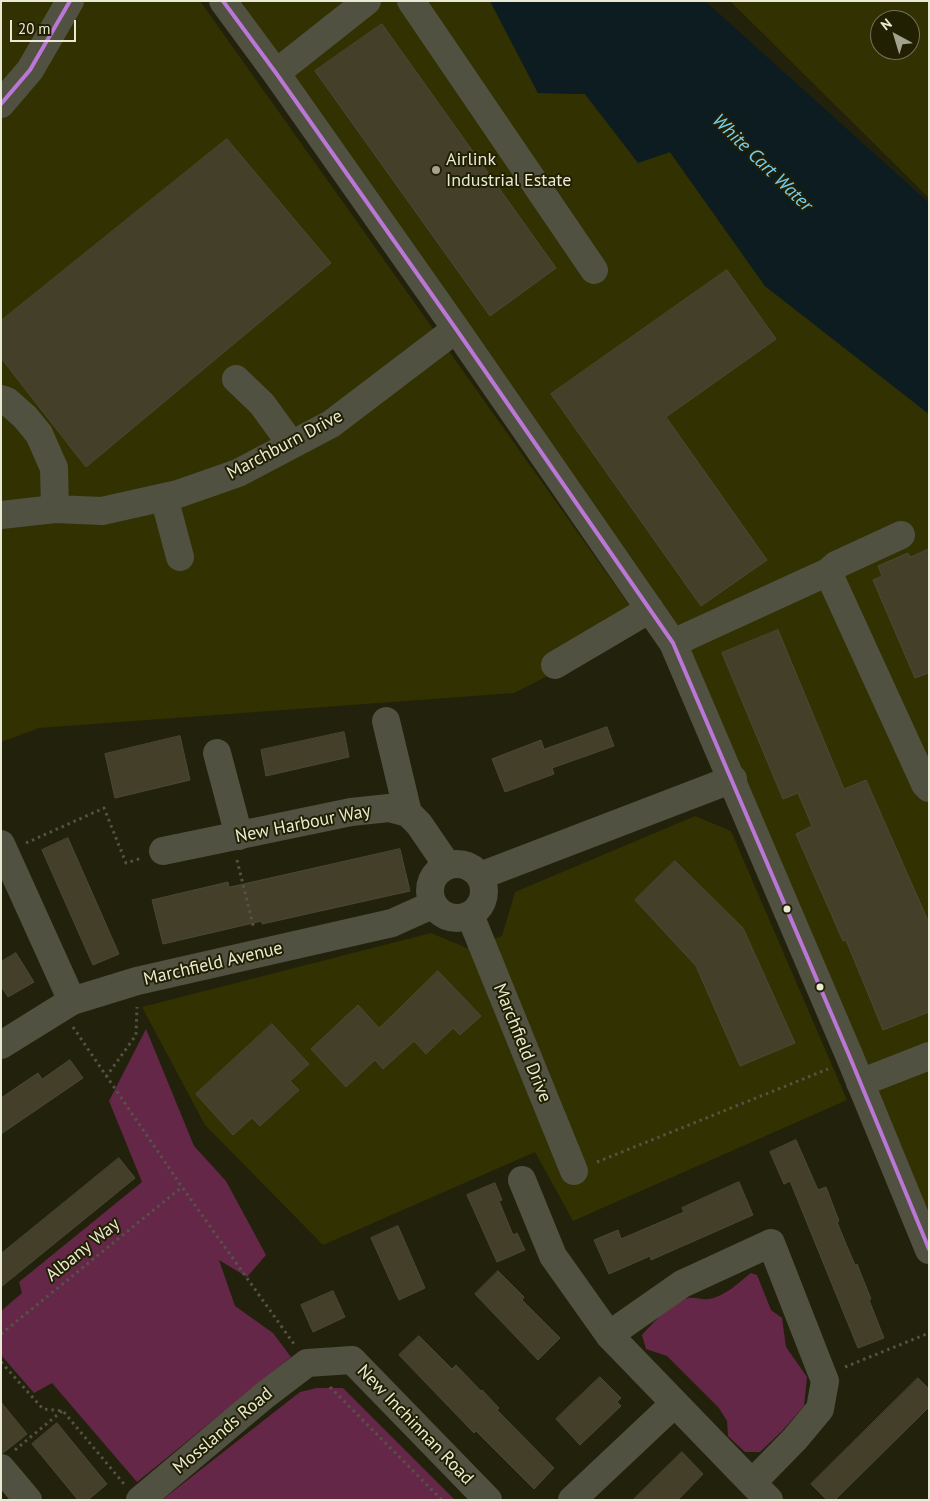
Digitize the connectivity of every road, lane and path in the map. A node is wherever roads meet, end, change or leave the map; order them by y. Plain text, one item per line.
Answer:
1 (70, 1) edge
2 (223, 1) edge
3 (367, 1) edge
4 (411, 1) edge
5 (276, 73) junction
6 (1, 104) edge
7 (594, 270) dead end
8 (456, 330) junction
9 (236, 379) dead end
10 (1, 399) edge
11 (291, 444) junction
12 (164, 497) junction
13 (55, 509) junction
14 (1, 515) edge
15 (901, 535) dead end
16 (180, 557) dead end
17 (828, 572) junction
18 (650, 609) junction
19 (673, 643) junction
20 (555, 665) dead end
21 (386, 721) dead end
22 (217, 753) dead end
23 (732, 779) junction
24 (929, 788) edge
25 (408, 813) junction
26 (235, 837) junction
27 (3, 848) edge
28 (163, 851) joint
29 (447, 865) junction
30 (480, 876) junction
31 (432, 904) junction
32 (470, 915) junction
33 (260, 953) junction
34 (137, 981) junction
35 (66, 1005) junction
36 (1, 1045) edge
37 (929, 1056) edge
38 (856, 1072) junction
39 (106, 1077) junction
40 (574, 1171) joint
41 (522, 1180) dead end
42 (182, 1186) junction
43 (929, 1250) edge
44 (929, 1333) edge
45 (1, 1334) edge
46 (609, 1335) junction
47 (1, 1362) edge
48 (307, 1363) junction
49 (824, 1376) junction
50 (675, 1403) junction
51 (62, 1411) junction
52 (5, 1462) edge
53 (761, 1491) edge
54 (132, 1492) edge
55 (28, 1500) edge
56 (442, 1500) edge
57 (488, 1500) edge
58 (572, 1500) edge

1 - 6 street
2 - 5 street
3 - 5 street
4 - 7 street
5 - 8 street
8 - 11 street, Marchburn Drive
8 - 18 street
9 - 11 street
10 - 13 street
11 - 12 street, Marchburn Drive
12 - 13 street, Marchburn Drive
12 - 16 street
13 - 14 street, Marchburn Drive
15 - 17 street
17 - 19 street
17 - 24 street
18 - 19 street
18 - 20 street
19 - 23 street
21 - 25 street
22 - 26 street
23 - 30 street
23 - 38 street
25 - 26 street, New Harbour Way
25 - 29 street
26 - 28 street, New Harbour Way
26 - 33 path
27 - 28 path
27 - 35 street
29 - 30 street
29 - 31 street
30 - 32 street
31 - 32 street
31 - 33 street, Marchfield Avenue
32 - 40 street, Marchfield Drive
33 - 34 street, Marchfield Avenue
34 - 35 street, Marchfield Avenue
34 - 39 path
35 - 36 street, Marchfield Avenue
35 - 39 path
37 - 38 street
38 - 40 path
38 - 43 street
39 - 42 path
41 - 46 street
42 - 45 path, Albany Way
42 - 48 path
44 - 49 path
46 - 49 street
46 - 50 street
47 - 51 path
48 - 54 street, Mosslands Road
48 - 56 path
48 - 57 street, New Inchinnan Road
49 - 53 street
50 - 53 street
50 - 58 street
51 - 52 path
51 - 54 path
52 - 55 street

